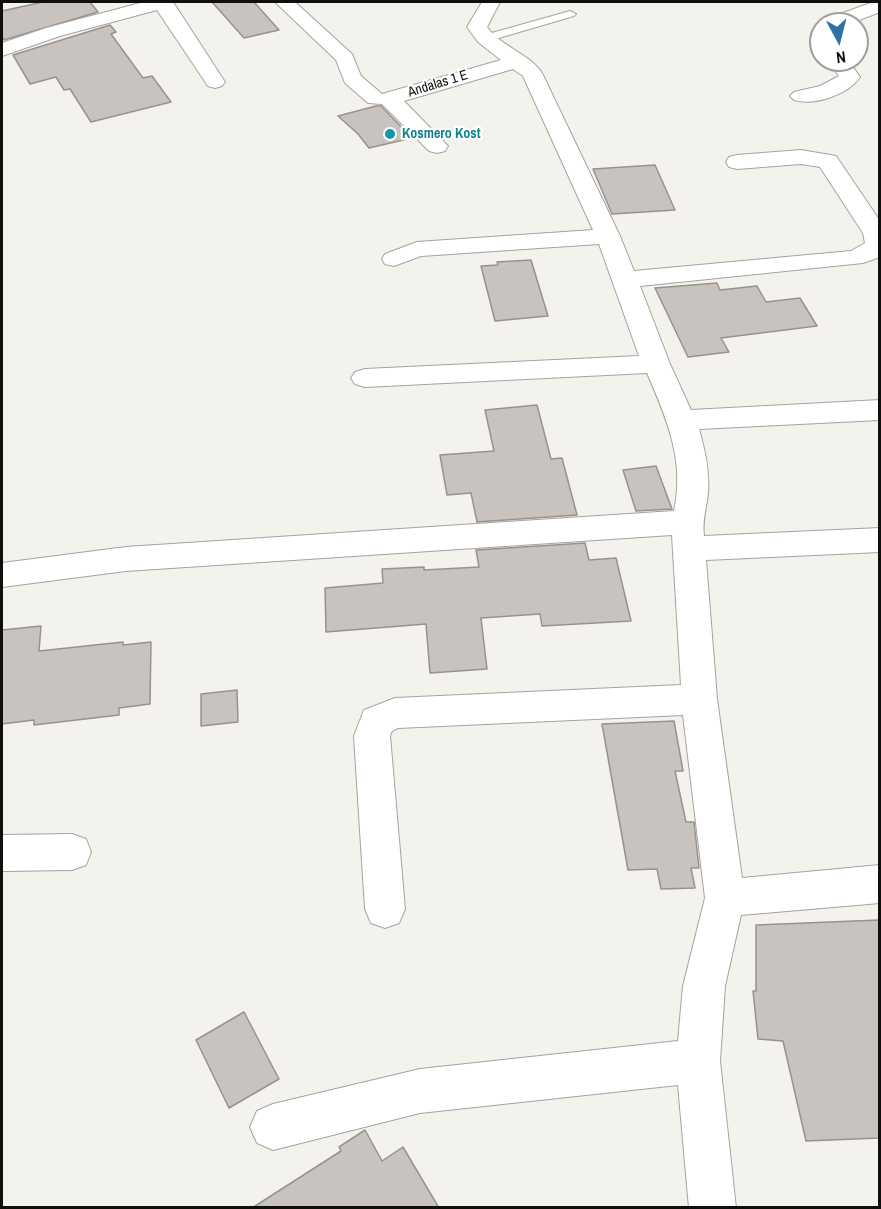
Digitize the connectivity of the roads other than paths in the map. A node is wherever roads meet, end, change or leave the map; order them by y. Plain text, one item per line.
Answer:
1 (163, 2) edge
2 (284, 2) edge
3 (491, 2) edge
4 (879, 6) edge
5 (123, 7) edge
6 (863, 12) edge
7 (570, 14) dead end
8 (485, 38) junction
9 (2, 50) edge
10 (518, 61) junction
11 (846, 72) edge
12 (215, 82) dead end
13 (801, 96) dead end
14 (375, 99) dead end
15 (437, 146) dead end
16 (737, 162) dead end
17 (608, 236) junction
18 (394, 259) dead end
19 (625, 280) junction
20 (656, 364) junction
21 (364, 378) dead end
22 (879, 410) edge
23 (682, 420) junction
24 (688, 535) junction
25 (879, 540) edge
26 (2, 575) edge
27 (699, 699) junction
28 (72, 852) dead end
29 (2, 853) edge
30 (879, 884) edge
31 (725, 898) junction
32 (385, 909) dead end
33 (698, 1061) junction
34 (273, 1127) dead end
35 (713, 1208) edge

1 - 5 street
1 - 12 street
2 - 14 street
3 - 8 street
4 - 6 street
5 - 9 street
7 - 8 lane
8 - 10 street
10 - 15 street, Andalas 1 E
10 - 17 street
11 - 13 street
16 - 19 street
17 - 18 street
17 - 19 street
19 - 20 street
20 - 21 street
20 - 23 street
22 - 23 street
23 - 24 street
24 - 25 street
24 - 26 street
24 - 27 street
27 - 31 street
27 - 32 street
28 - 29 street
30 - 31 street
31 - 33 street
33 - 34 street
33 - 35 street

